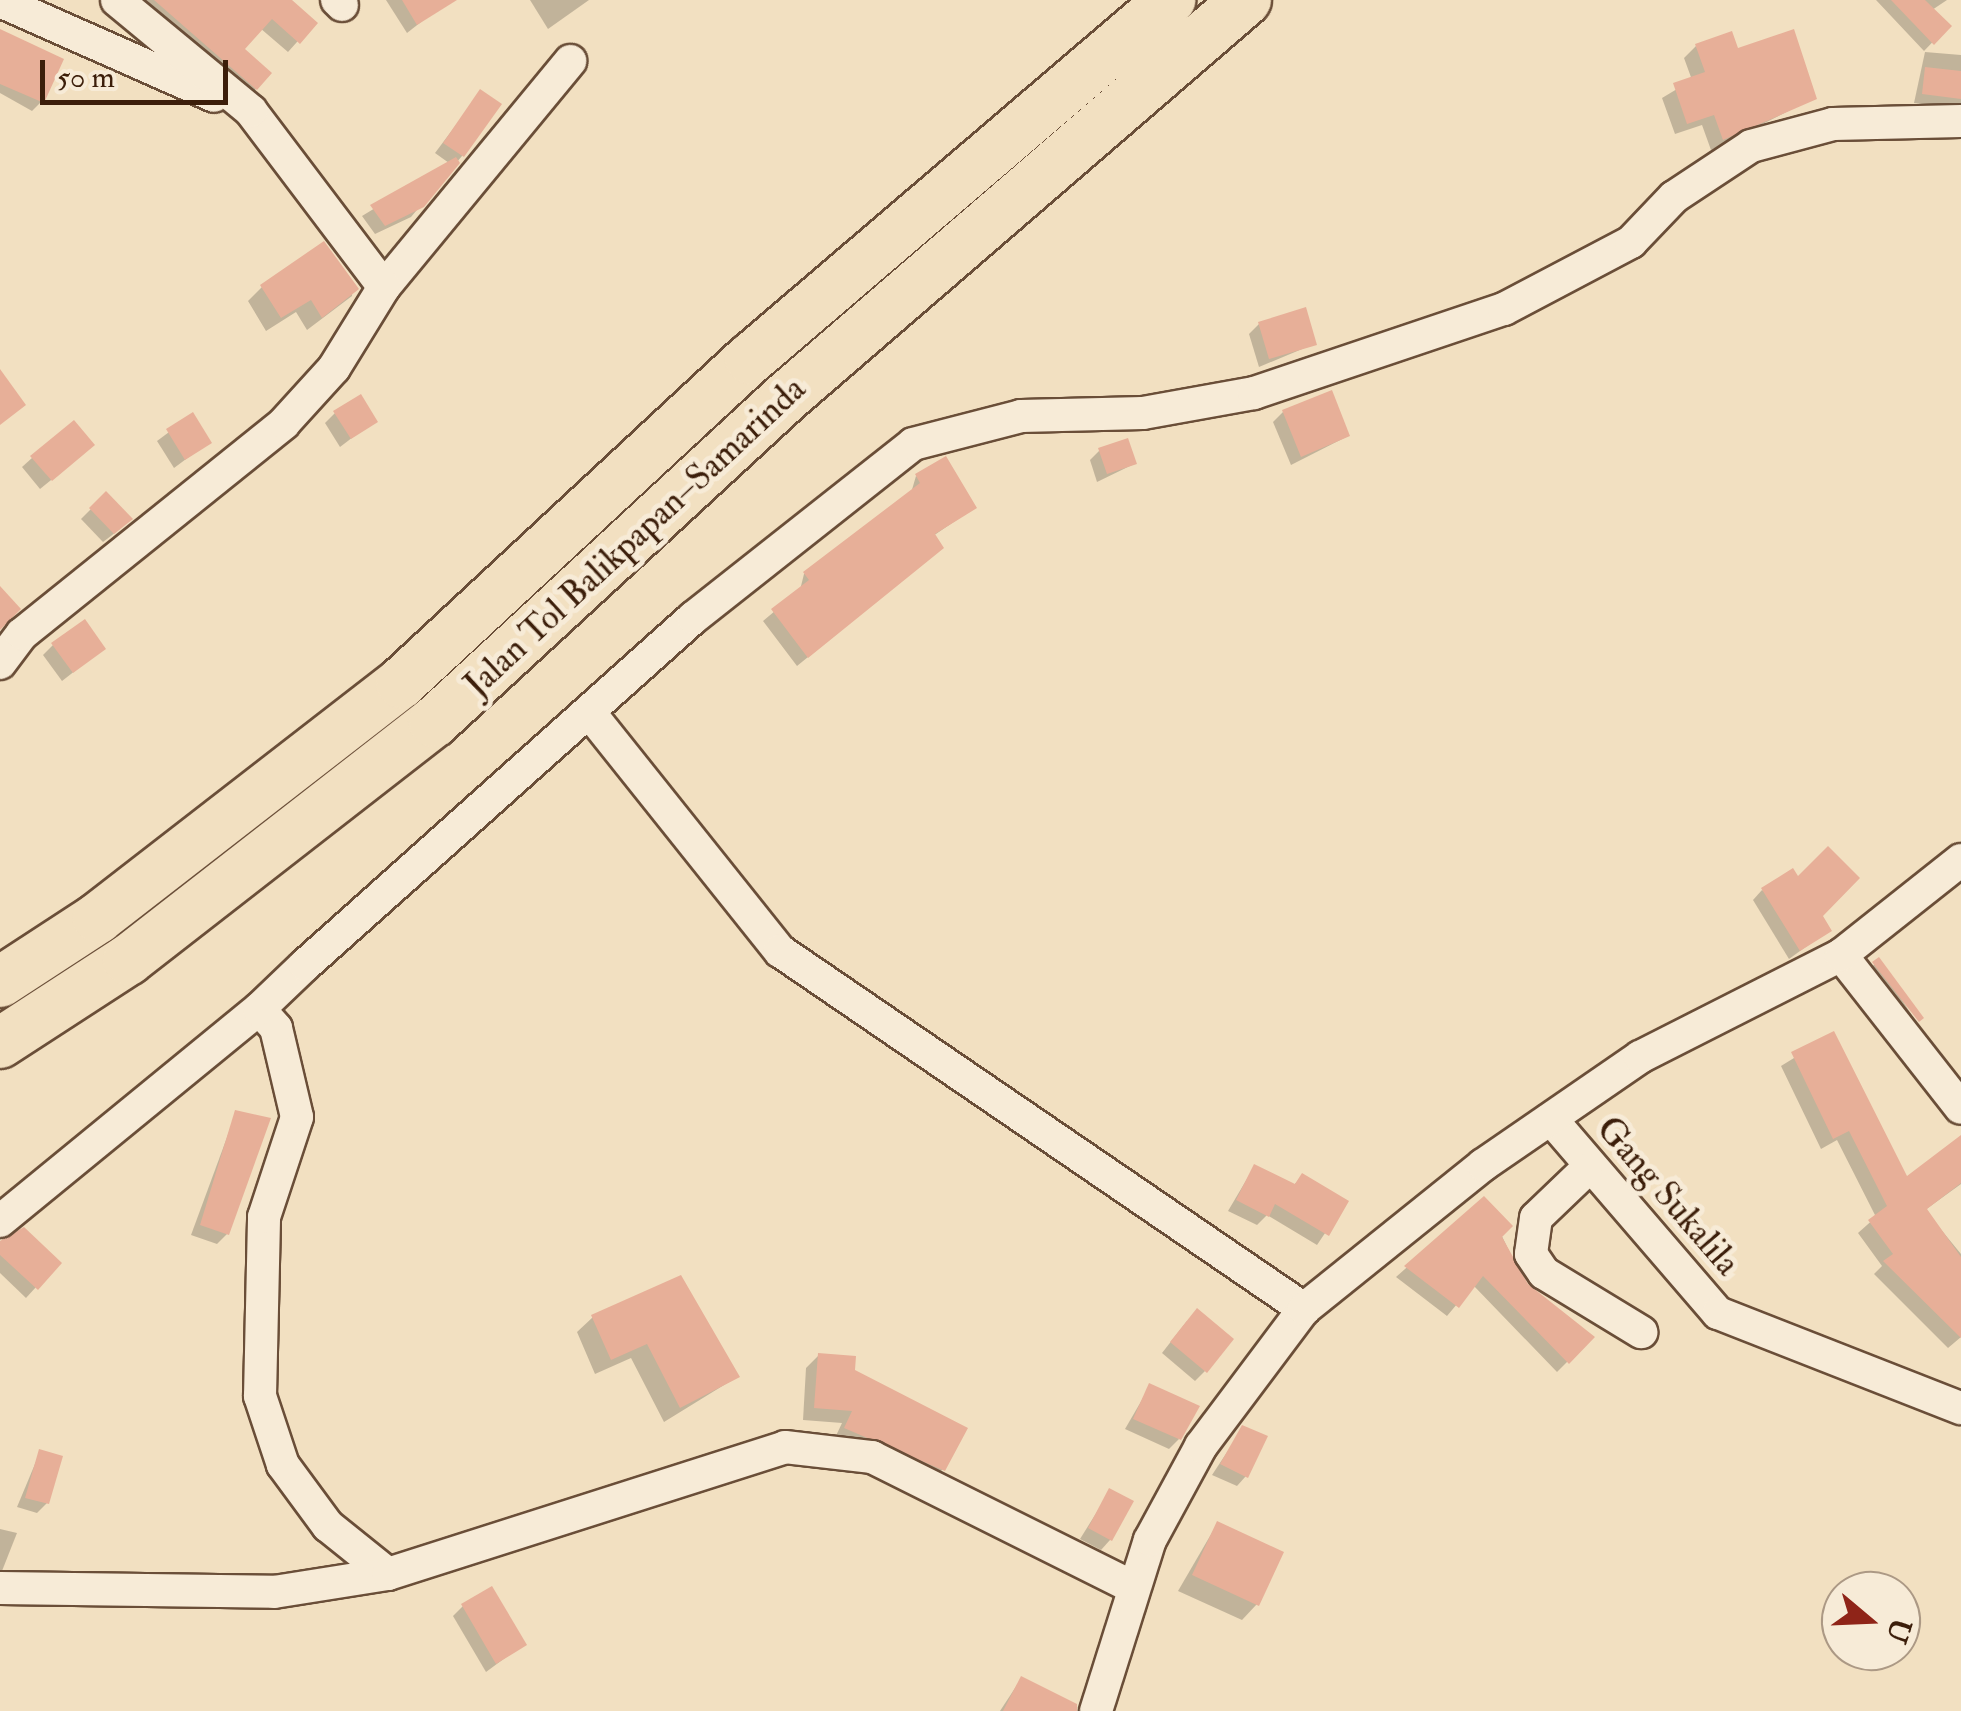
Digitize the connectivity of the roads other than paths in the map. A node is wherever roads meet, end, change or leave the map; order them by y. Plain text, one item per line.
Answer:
1 (117, 0) edge
2 (1170, 0) edge
3 (1246, 0) edge
4 (0, 1) edge
5 (570, 61) dead end
6 (250, 111) junction
7 (1961, 121) edge
8 (384, 287) junction
9 (0, 663) edge
10 (593, 717) junction
11 (1961, 860) edge
12 (1841, 954) junction
13 (0, 982) edge
14 (259, 1010) junction
15 (0, 1043) edge
16 (1961, 1108) edge
17 (1551, 1118) junction
18 (1586, 1170) junction
19 (0, 1221) edge
20 (1304, 1309) junction
21 (1641, 1332) dead end
22 (1958, 1407) edge
23 (388, 1574) junction
24 (1128, 1585) junction
25 (0, 1588) edge
26 (1096, 1711) edge

1 - 6 street
2 - 13 highway, Jalan Tol Balikpapan–Samarinda
3 - 15 highway, Jalan Tol Balikpapan–Samarinda
4 - 6 street
5 - 8 street
6 - 8 street
7 - 10 street
8 - 9 street
10 - 14 street
10 - 20 street
11 - 12 street
12 - 16 street
12 - 17 street
14 - 19 street
14 - 23 street
17 - 18 street, Gang Sukalila
17 - 20 street
18 - 21 street
18 - 22 street, Gang Sukalila
20 - 24 street
23 - 24 street
23 - 25 street
24 - 26 street

